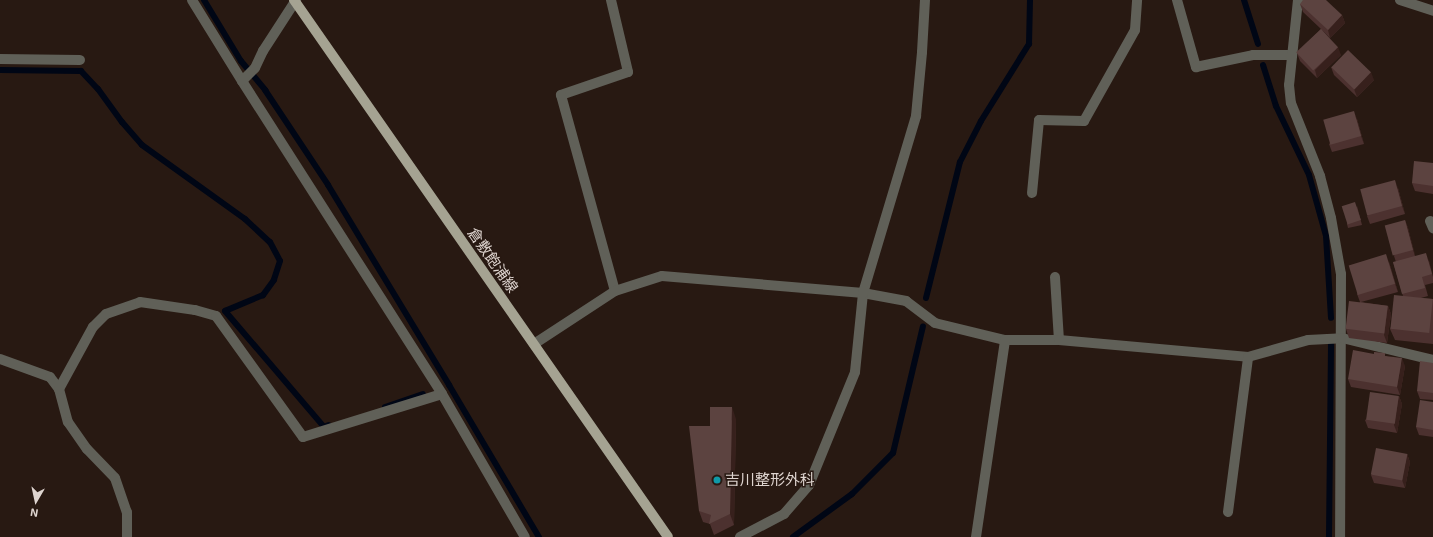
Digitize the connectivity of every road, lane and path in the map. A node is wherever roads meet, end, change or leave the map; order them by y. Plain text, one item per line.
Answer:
1 (192, 0) edge
2 (295, 0) edge
3 (611, 0) edge
4 (925, 0) edge
5 (1137, 0) edge
6 (1177, 0) edge
7 (1298, 0) edge
8 (1400, 0) edge
9 (1433, 11) edge
10 (1292, 55) junction
11 (0, 59) edge
12 (80, 60) dead end
13 (244, 80) junction
14 (1032, 193) dead end
15 (1056, 277) dead end
16 (615, 291) junction
17 (863, 293) junction
18 (1342, 338) junction
19 (1006, 340) junction
20 (1059, 340) junction
21 (534, 344) junction
22 (1248, 357) junction
23 (0, 359) edge
24 (1433, 360) edge
25 (59, 389) junction
26 (442, 394) junction
27 (1228, 512) dead end
28 (127, 537) edge
29 (525, 537) edge
30 (668, 537) edge
31 (740, 537) edge
32 (976, 537) edge
33 (1340, 537) edge

1 - 13 street
2 - 13 street
2 - 21 main road, 倉敷飽浦線
3 - 16 street
4 - 17 street
5 - 14 street
6 - 10 street
7 - 10 street
8 - 9 street
10 - 18 street
11 - 12 street
13 - 26 street
15 - 20 street
16 - 17 street
16 - 21 street
17 - 19 street
17 - 31 street
18 - 22 street
18 - 24 street
18 - 33 street
19 - 20 street
19 - 32 street
20 - 22 street
21 - 30 main road, 倉敷飽浦線
22 - 27 street
23 - 25 street
25 - 26 street
25 - 28 street
26 - 29 street

